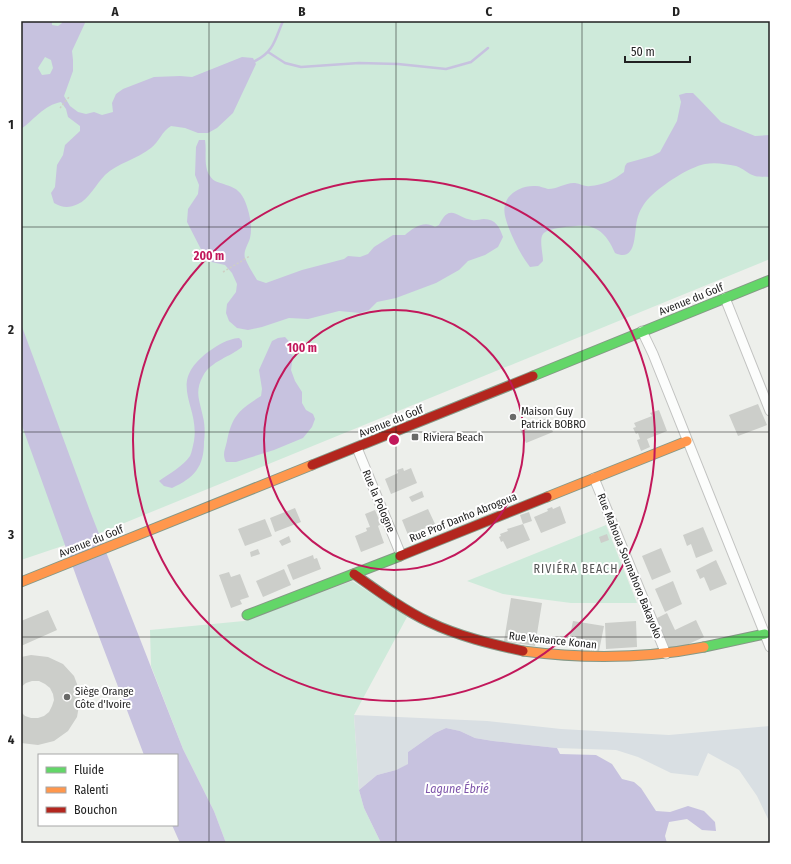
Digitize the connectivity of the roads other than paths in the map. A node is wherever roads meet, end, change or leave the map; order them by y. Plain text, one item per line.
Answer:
1 (770, 280) edge
2 (725, 298) junction
3 (642, 331) junction
4 (770, 411) edge
5 (687, 441) junction
6 (357, 448) junction
7 (594, 478) junction
8 (401, 555) junction
9 (354, 574) junction
10 (21, 582) edge
11 (247, 615) dead end
12 (765, 634) junction
13 (770, 647) edge
14 (666, 654) junction

1 - 2 street, Avenue du Golf
2 - 3 street, Avenue du Golf
2 - 4 street
3 - 5 street
3 - 6 street, Avenue du Golf
5 - 7 street, Rue Prof Danho Abrogoua
5 - 12 street
6 - 8 street, Rue la Pologne
6 - 10 street, Avenue du Golf
7 - 8 street, Rue Prof Danho Abrogoua
7 - 14 street, Rue Mahoua Soumahoro Bakayoko
8 - 9 street, Rue Prof Danho Abrogoua
9 - 11 street, Rue Prof Danho Abrogoua
9 - 14 street, Rue Venance Konan
12 - 13 street
12 - 14 street, Rue Venance Konan

